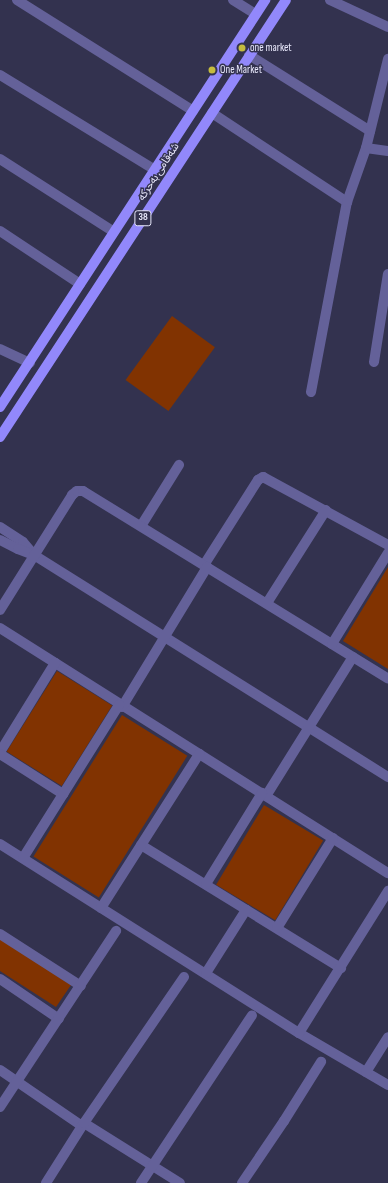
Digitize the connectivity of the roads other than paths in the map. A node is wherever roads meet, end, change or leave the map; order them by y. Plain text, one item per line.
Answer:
1 (17, 0) edge
2 (232, 0) edge
3 (265, 0) edge
4 (286, 0) edge
5 (330, 0) edge
6 (255, 14) junction
7 (388, 26) edge
8 (249, 55) junction
9 (388, 59) edge
10 (0, 75) edge
11 (193, 111) junction
12 (212, 113) junction
13 (370, 130) junction
14 (366, 148) junction
15 (388, 151) edge
16 (0, 159) edge
17 (154, 172) junction
18 (166, 182) junction
19 (346, 202) junction
20 (0, 232) edge
21 (114, 232) junction
22 (388, 274) edge
23 (80, 284) junction
24 (0, 349) edge
25 (374, 362) dead end
26 (30, 363) junction
27 (312, 392) dead end
28 (0, 407) edge
29 (0, 437) edge
30 (179, 465) dead end
31 (326, 510) junction
32 (141, 526) junction
33 (0, 527) edge
34 (0, 540) edge
35 (388, 545) edge
36 (388, 553) edge
37 (34, 555) junction
38 (206, 566) junction
39 (267, 604) junction
40 (0, 610) edge
41 (0, 628) edge
42 (166, 636) junction
43 (332, 644) junction
44 (353, 657) junction
45 (55, 663) junction
46 (388, 679) edge
47 (120, 706) junction
48 (308, 727) junction
49 (0, 753) edge
50 (199, 754) junction
51 (388, 777) edge
52 (63, 794) junction
53 (264, 794) junction
54 (333, 838) junction
55 (0, 844) edge
56 (141, 845) junction
57 (23, 858) junction
58 (388, 873) edge
59 (206, 884) junction
60 (388, 891) edge
61 (101, 908) junction
62 (246, 910) junction
63 (277, 928) junction
64 (116, 931) dead end
65 (0, 934) edge
66 (341, 968) junction
67 (206, 973) junction
68 (184, 977) dead end
69 (0, 979) edge
70 (81, 986) junction
71 (252, 1015) dead end
72 (59, 1018) junction
73 (299, 1033) junction
74 (388, 1038) edge
75 (321, 1062) dead end
76 (0, 1070) edge
77 (366, 1072) junction
78 (17, 1082) junction
79 (387, 1083) edge
80 (0, 1108) edge
81 (83, 1124) junction
82 (152, 1166) junction
83 (46, 1183) edge
84 (141, 1183) edge
85 (180, 1183) edge
86 (242, 1183) edge

1 - 11 street
2 - 6 street
3 - 6 main road, شەقامی بەحرکە / 38
4 - 8 main road, شەقامی بەحرکە / 38
5 - 7 street
6 - 11 main road, شەقامی بەحرکە / 38
8 - 12 main road, شەقامی بەحرکە / 38
8 - 13 street
9 - 13 street
10 - 17 street
11 - 17 main road, شەقامی بەحرکە / 38
12 - 18 main road, شەقامی بەحرکە / 38
12 - 19 street
13 - 14 street
14 - 15 street
14 - 19 street
16 - 21 street
17 - 18 main road
17 - 21 main road, شەقامی بەحرکە / 38
18 - 29 main road, شەقامی بەحرکە / 38
19 - 27 street
20 - 23 street
21 - 23 main road, شەقامی بەحرکە / 38
22 - 25 street
23 - 26 main road, شەقامی بەحرکە / 38
24 - 26 street
26 - 28 main road, شەقامی بەحرکە / 38
30 - 32 street
31 - 35 street
31 - 38 street
31 - 39 street
32 - 37 street
32 - 38 street
33 - 37 street
34 - 37 street
36 - 43 street
37 - 40 street
37 - 42 street
38 - 39 street
38 - 42 street
39 - 43 street
41 - 45 street
42 - 47 street
42 - 48 street
43 - 44 street
44 - 46 street
44 - 48 street
45 - 47 street
45 - 49 street
47 - 50 street
47 - 52 street
48 - 51 street
48 - 53 street
49 - 52 street
50 - 53 street
50 - 56 street
52 - 57 street
53 - 54 street
53 - 59 street
54 - 58 street
54 - 63 street
55 - 57 street
56 - 59 street
56 - 61 street
57 - 61 street
59 - 62 street
60 - 66 street
61 - 67 street
62 - 63 street
62 - 67 street
63 - 66 street
64 - 70 street
65 - 70 street
66 - 73 street
67 - 73 street
68 - 81 street
69 - 72 street
70 - 72 street
71 - 82 street
72 - 78 street
73 - 77 street
74 - 77 street
75 - 86 street
76 - 78 street
77 - 79 street
78 - 80 street
78 - 81 street
81 - 82 street
81 - 83 street
82 - 84 street
82 - 85 street

